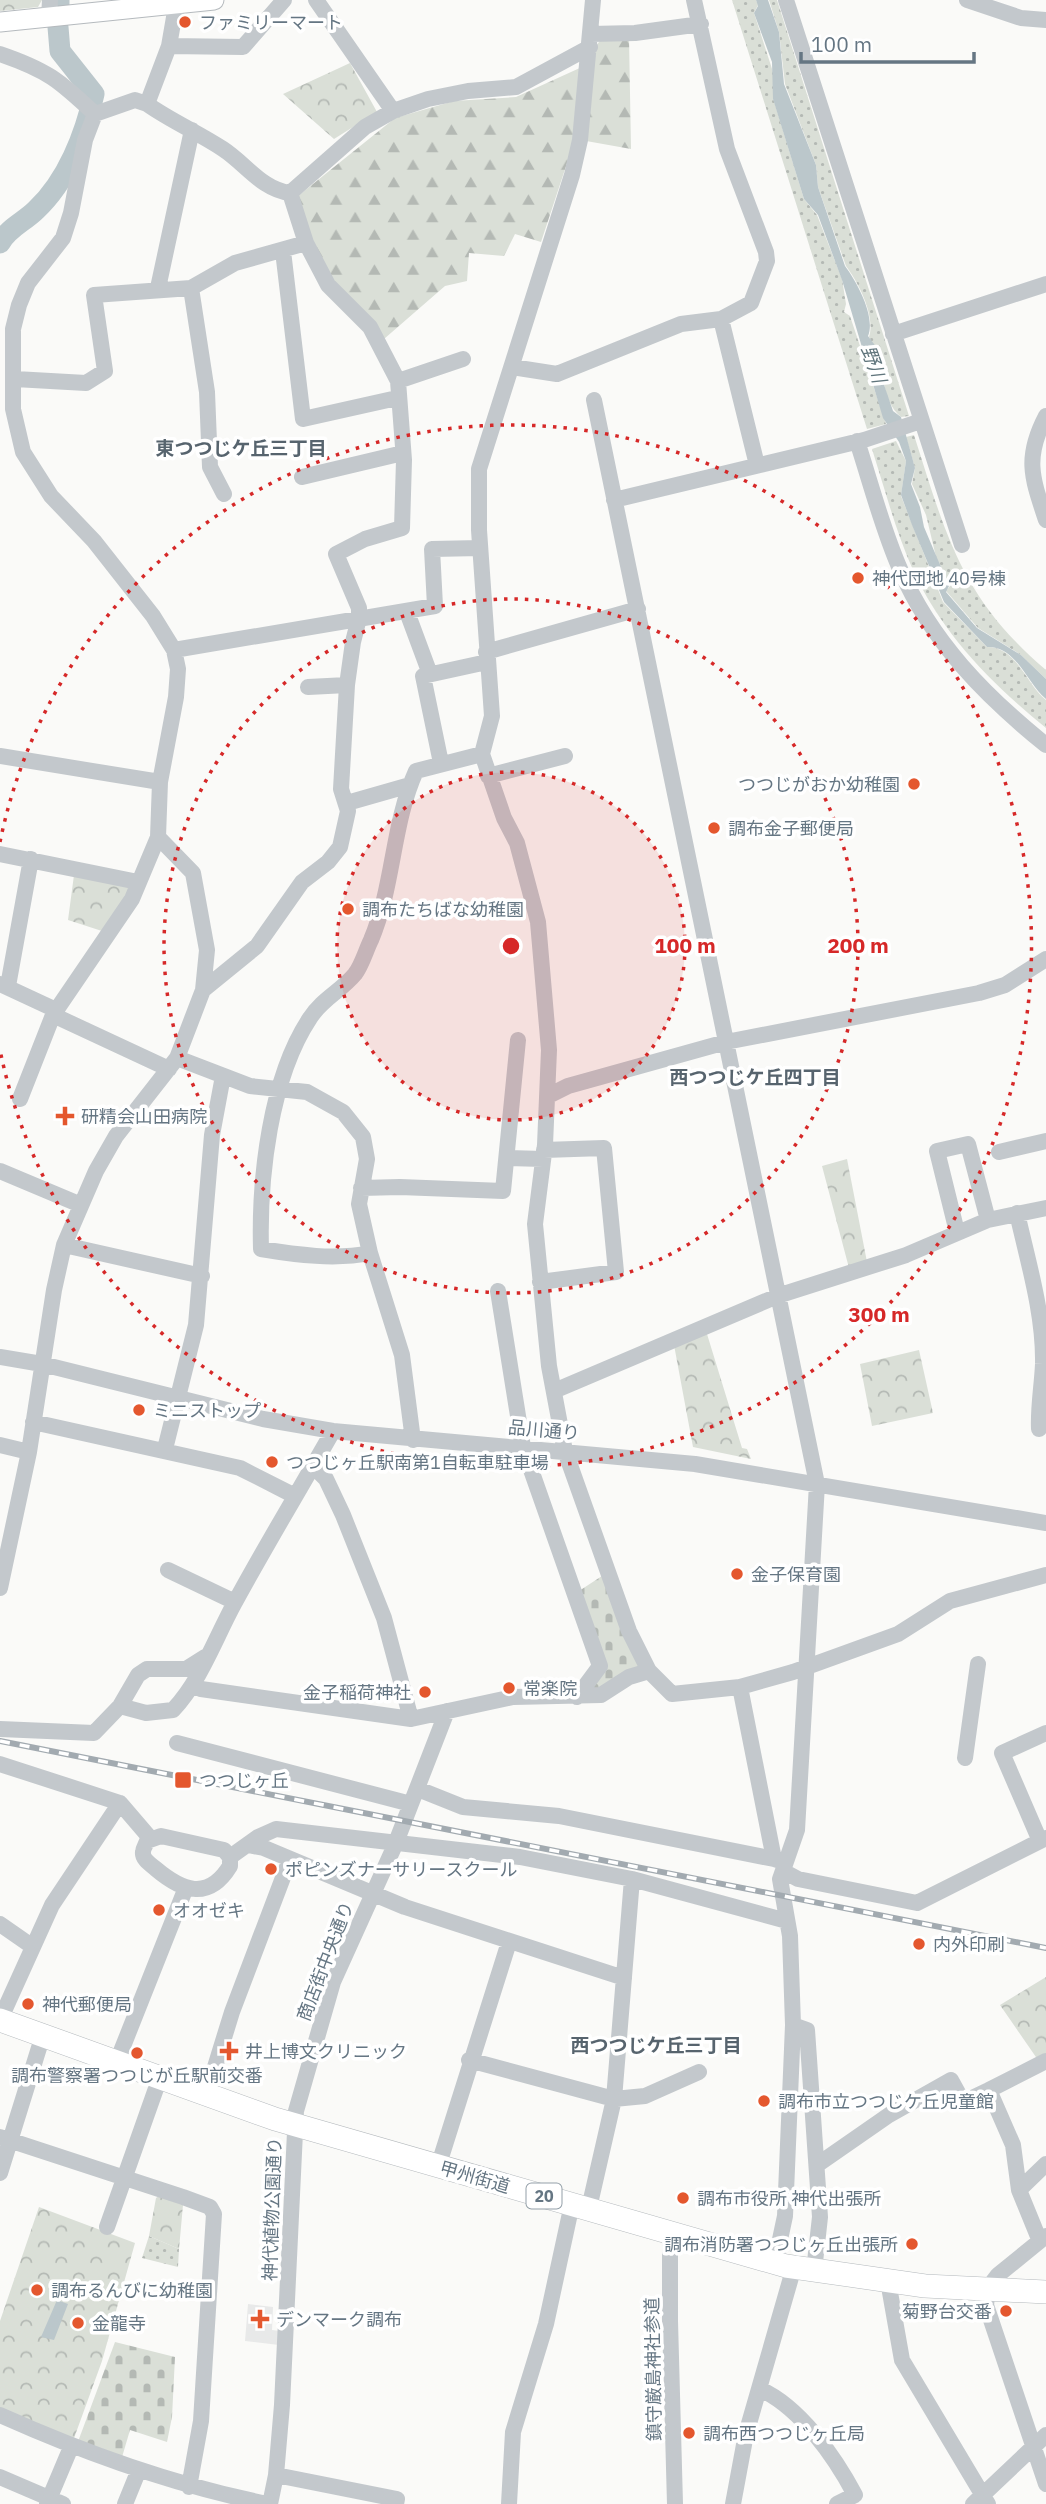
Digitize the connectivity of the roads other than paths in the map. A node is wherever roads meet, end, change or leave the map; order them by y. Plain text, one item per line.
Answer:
1 (214, 0) edge
2 (284, 0) edge
3 (316, 0) edge
4 (593, 0) edge
5 (694, 0) edge
6 (786, 0) edge
7 (967, 0) edge
8 (176, 2) edge
9 (49, 8) edge
10 (1046, 20) edge
11 (0, 22) edge
12 (701, 24) junction
13 (591, 41) junction
14 (169, 46) junction
15 (0, 54) edge
16 (147, 104) junction
17 (393, 111) junction
18 (95, 114) junction
19 (192, 130) junction
20 (290, 193) junction
21 (306, 243) junction
22 (283, 251) junction
23 (1046, 284) edge
24 (158, 288) junction
25 (191, 288) junction
26 (721, 319) junction
27 (893, 334) junction
28 (463, 359) dead end
29 (512, 367) junction
30 (15, 379) junction
31 (397, 390) junction
32 (594, 400) dead end
33 (6, 408) edge
34 (1046, 416) edge
35 (920, 421) junction
36 (860, 440) junction
37 (1034, 442) junction
38 (403, 453) junction
39 (1046, 455) edge
40 (757, 466) junction
41 (302, 477) dead end
42 (224, 494) dead end
43 (614, 500) junction
44 (1046, 520) edge
45 (962, 545) dead end
46 (480, 548) junction
47 (638, 609) junction
48 (407, 612) junction
49 (359, 618) junction
50 (174, 650) junction
51 (487, 657) junction
52 (430, 674) junction
53 (347, 685) junction
54 (308, 687) dead end
55 (1046, 745) edge
56 (482, 754) junction
57 (0, 756) edge
58 (565, 756) dead end
59 (440, 763) junction
60 (488, 776) junction
61 (160, 782) junction
62 (410, 785) junction
63 (347, 803) junction
64 (158, 837) junction
65 (0, 854) edge
66 (31, 859) junction
67 (138, 882) junction
68 (1046, 958) edge
69 (4, 985) edge
70 (204, 990) junction
71 (54, 1013) junction
72 (518, 1040) dead end
73 (726, 1042) junction
74 (173, 1063) junction
75 (223, 1076) junction
76 (278, 1091) junction
77 (548, 1096) junction
78 (20, 1099) dead end
79 (1046, 1141) edge
80 (999, 1152) dead end
81 (543, 1154) junction
82 (508, 1158) junction
83 (0, 1171) edge
84 (361, 1188) junction
85 (80, 1205) junction
86 (1046, 1208) edge
87 (1017, 1213) junction
88 (988, 1220) junction
89 (957, 1232) junction
90 (64, 1245) junction
91 (370, 1253) junction
92 (202, 1276) junction
93 (540, 1282) junction
94 (498, 1291) dead end
95 (780, 1295) junction
96 (0, 1357) edge
97 (1044, 1357) edge
98 (42, 1364) junction
99 (554, 1391) junction
100 (179, 1398) junction
101 (33, 1422) junction
102 (1039, 1429) dead end
103 (333, 1432) junction
104 (413, 1440) junction
105 (0, 1445) edge
106 (523, 1447) junction
107 (165, 1449) junction
108 (565, 1451) junction
109 (29, 1452) junction
110 (313, 1466) junction
111 (817, 1484) junction
112 (295, 1496) junction
113 (1046, 1523) edge
114 (168, 1570) dead end
115 (1046, 1575) edge
116 (0, 1588) edge
117 (235, 1602) junction
118 (205, 1657) junction
119 (978, 1664) dead end
120 (804, 1666) junction
121 (649, 1671) junction
122 (193, 1685) junction
123 (740, 1687) junction
124 (576, 1697) junction
125 (120, 1706) junction
126 (447, 1710) junction
127 (411, 1719) junction
128 (0, 1729) edge
129 (1046, 1733) edge
130 (177, 1744) dead end
131 (965, 1758) dead end
132 (0, 1764) edge
133 (418, 1789) junction
134 (120, 1803) junction
135 (411, 1804) junction
136 (150, 1838) junction
137 (1043, 1839) edge
138 (248, 1845) junction
139 (395, 1845) junction
140 (230, 1857) junction
141 (290, 1859) junction
142 (781, 1865) junction
143 (632, 1879) junction
144 (186, 1890) junction
145 (372, 1892) junction
146 (788, 1921) junction
147 (0, 1924) edge
148 (509, 1942) junction
149 (33, 1947) junction
150 (624, 1978) junction
151 (0, 2020) edge
152 (793, 2025) junction
153 (43, 2035) junction
154 (469, 2060) junction
155 (1046, 2061) edge
156 (116, 2064) junction
157 (699, 2072) dead end
158 (159, 2080) junction
159 (989, 2090) junction
160 (206, 2096) junction
161 (614, 2099) junction
162 (295, 2124) junction
163 (5, 2138) edge
164 (1046, 2164) edge
165 (817, 2165) junction
166 (438, 2166) junction
167 (0, 2173) edge
168 (124, 2178) junction
169 (1019, 2190) junction
170 (580, 2206) junction
171 (107, 2227) dead end
172 (674, 2233) junction
173 (1043, 2238) edge
174 (794, 2267) junction
175 (888, 2281) junction
176 (988, 2288) junction
177 (1046, 2292) edge
178 (760, 2389) junction
179 (0, 2415) edge
180 (1046, 2435) edge
181 (71, 2447) junction
182 (1034, 2449) junction
183 (138, 2472) junction
184 (276, 2475) junction
185 (0, 2477) edge
186 (1046, 2484) edge
187 (189, 2487) junction
188 (981, 2501) edge
189 (53, 2502) edge
190 (125, 2504) edge
191 (269, 2504) edge
192 (396, 2504) edge
193 (509, 2504) edge
194 (675, 2504) edge
195 (733, 2504) edge
196 (837, 2504) edge

1 - 8 main road
2 - 14 street
3 - 17 street
4 - 13 street
5 - 12 street
6 - 27 street
7 - 10 street
8 - 9 main road
8 - 14 street
9 - 11 main road
12 - 13 street
12 - 26 street
13 - 17 street
13 - 29 street
14 - 16 street
15 - 18 street
16 - 18 street
16 - 19 street
17 - 20 street
18 - 30 street
19 - 20 street
19 - 24 street
20 - 21 street
21 - 22 street
21 - 31 street
22 - 25 street
22 - 31 street
23 - 27 street
24 - 25 street
24 - 30 street
25 - 42 street
26 - 29 street
26 - 40 street
27 - 35 street
28 - 31 street
29 - 46 street
30 - 33 street
31 - 38 street
32 - 43 street
33 - 50 street
34 - 37 street
35 - 36 street
35 - 45 street
36 - 40 street
36 - 55 street
37 - 39 street
37 - 44 street
38 - 41 street
38 - 49 street
40 - 43 street
43 - 47 street
46 - 48 street
46 - 51 street
47 - 51 street
47 - 73 street
48 - 49 street
48 - 52 street
49 - 50 street
49 - 53 street
50 - 61 street
51 - 52 street
51 - 56 street
52 - 59 street
53 - 54 street
53 - 63 street
56 - 59 street
56 - 60 street
57 - 61 street
58 - 60 street
59 - 62 street
60 - 77 street
61 - 64 street
62 - 63 street
62 - 76 street
63 - 70 street
64 - 67 street
64 - 70 street
65 - 66 street
66 - 67 street
66 - 69 street
67 - 71 street
68 - 73 street
69 - 71 street
70 - 74 street
71 - 74 street
71 - 78 street
72 - 82 street
73 - 77 street
73 - 95 street
74 - 75 street
74 - 85 street
75 - 76 street
75 - 92 street
76 - 84 street
76 - 91 street
77 - 81 street
79 - 80 street
81 - 82 street
81 - 93 street
81 - 93 street
82 - 84 street
83 - 85 street
84 - 91 street
85 - 90 street
86 - 87 street
87 - 88 street
87 - 97 street
88 - 89 street
88 - 89 street
89 - 95 street
90 - 92 street
90 - 98 street
91 - 104 street
92 - 100 street
93 - 99 street
94 - 106 street
95 - 99 street
95 - 111 street
96 - 98 street, 品川通り
97 - 102 street
98 - 100 street, 品川通り
98 - 101 street
99 - 108 street
100 - 103 street, 品川通り
100 - 107 street
101 - 107 street
101 - 109 street
103 - 104 street, 品川通り
103 - 110 street
104 - 106 street, 品川通り
105 - 109 street
106 - 108 street, 品川通り
106 - 124 street
107 - 112 street
108 - 111 street, 品川通り
108 - 121 street
109 - 116 street
110 - 112 street
110 - 127 street
111 - 113 street, 品川通り
111 - 120 street
112 - 117 street
114 - 117 street
115 - 120 street
117 - 118 street
118 - 122 street
118 - 125 street
119 - 131 street
120 - 123 street
120 - 142 street
121 - 123 street
121 - 124 street
122 - 125 street
122 - 127 street
123 - 142 street
124 - 126 street
125 - 128 street
126 - 127 street
126 - 133 street, 商店街中央通り
129 - 137 street
130 - 135 street
132 - 134 street
133 - 135 street, 商店街中央通り
133 - 142 street
134 - 136 street
134 - 149 street
135 - 139 street, 商店街中央通り
136 - 140 street
136 - 144 street
137 - 142 street
138 - 139 street
138 - 140 street
138 - 141 street
139 - 143 street
139 - 145 street, 商店街中央通り
140 - 144 street
141 - 145 street
141 - 160 street
142 - 146 street
143 - 146 street
143 - 150 street
144 - 156 street
145 - 148 street
145 - 162 street, 商店街中央通り
146 - 152 street
147 - 149 street
148 - 150 street
148 - 154 street
149 - 151 street
150 - 161 street
151 - 153 highway, 甲州街道 / 20
152 - 165 street
152 - 174 street
153 - 156 highway, 甲州街道 / 20
153 - 163 street
154 - 161 street
154 - 166 street
155 - 159 street
156 - 158 highway, 甲州街道 / 20
157 - 161 street
158 - 160 highway, 甲州街道 / 20
158 - 168 street
159 - 165 street
159 - 169 street
160 - 162 highway, 甲州街道 / 20
161 - 170 street
162 - 166 highway, 甲州街道 / 20
162 - 184 street, 神代植物公園通り
163 - 167 street
163 - 168 street
164 - 169 street
165 - 174 street
166 - 170 highway, 甲州街道 / 20
168 - 171 street
168 - 187 street
169 - 173 street
170 - 172 highway, 甲州街道 / 20
170 - 193 street
172 - 174 highway, 甲州街道 / 20
172 - 194 street, 鎮守厳島神社参道
173 - 176 street
174 - 175 highway, 甲州街道 / 20
174 - 178 street
175 - 176 highway, 甲州街道 / 20
175 - 188 street
176 - 177 highway, 甲州街道 / 20
176 - 182 street
178 - 195 street
178 - 196 street
179 - 181 street
180 - 182 street
181 - 183 street
181 - 189 street
182 - 186 street
182 - 188 street
183 - 187 street
183 - 190 street
184 - 191 street, 神代植物公園通り
184 - 192 street
185 - 189 street
187 - 191 street

